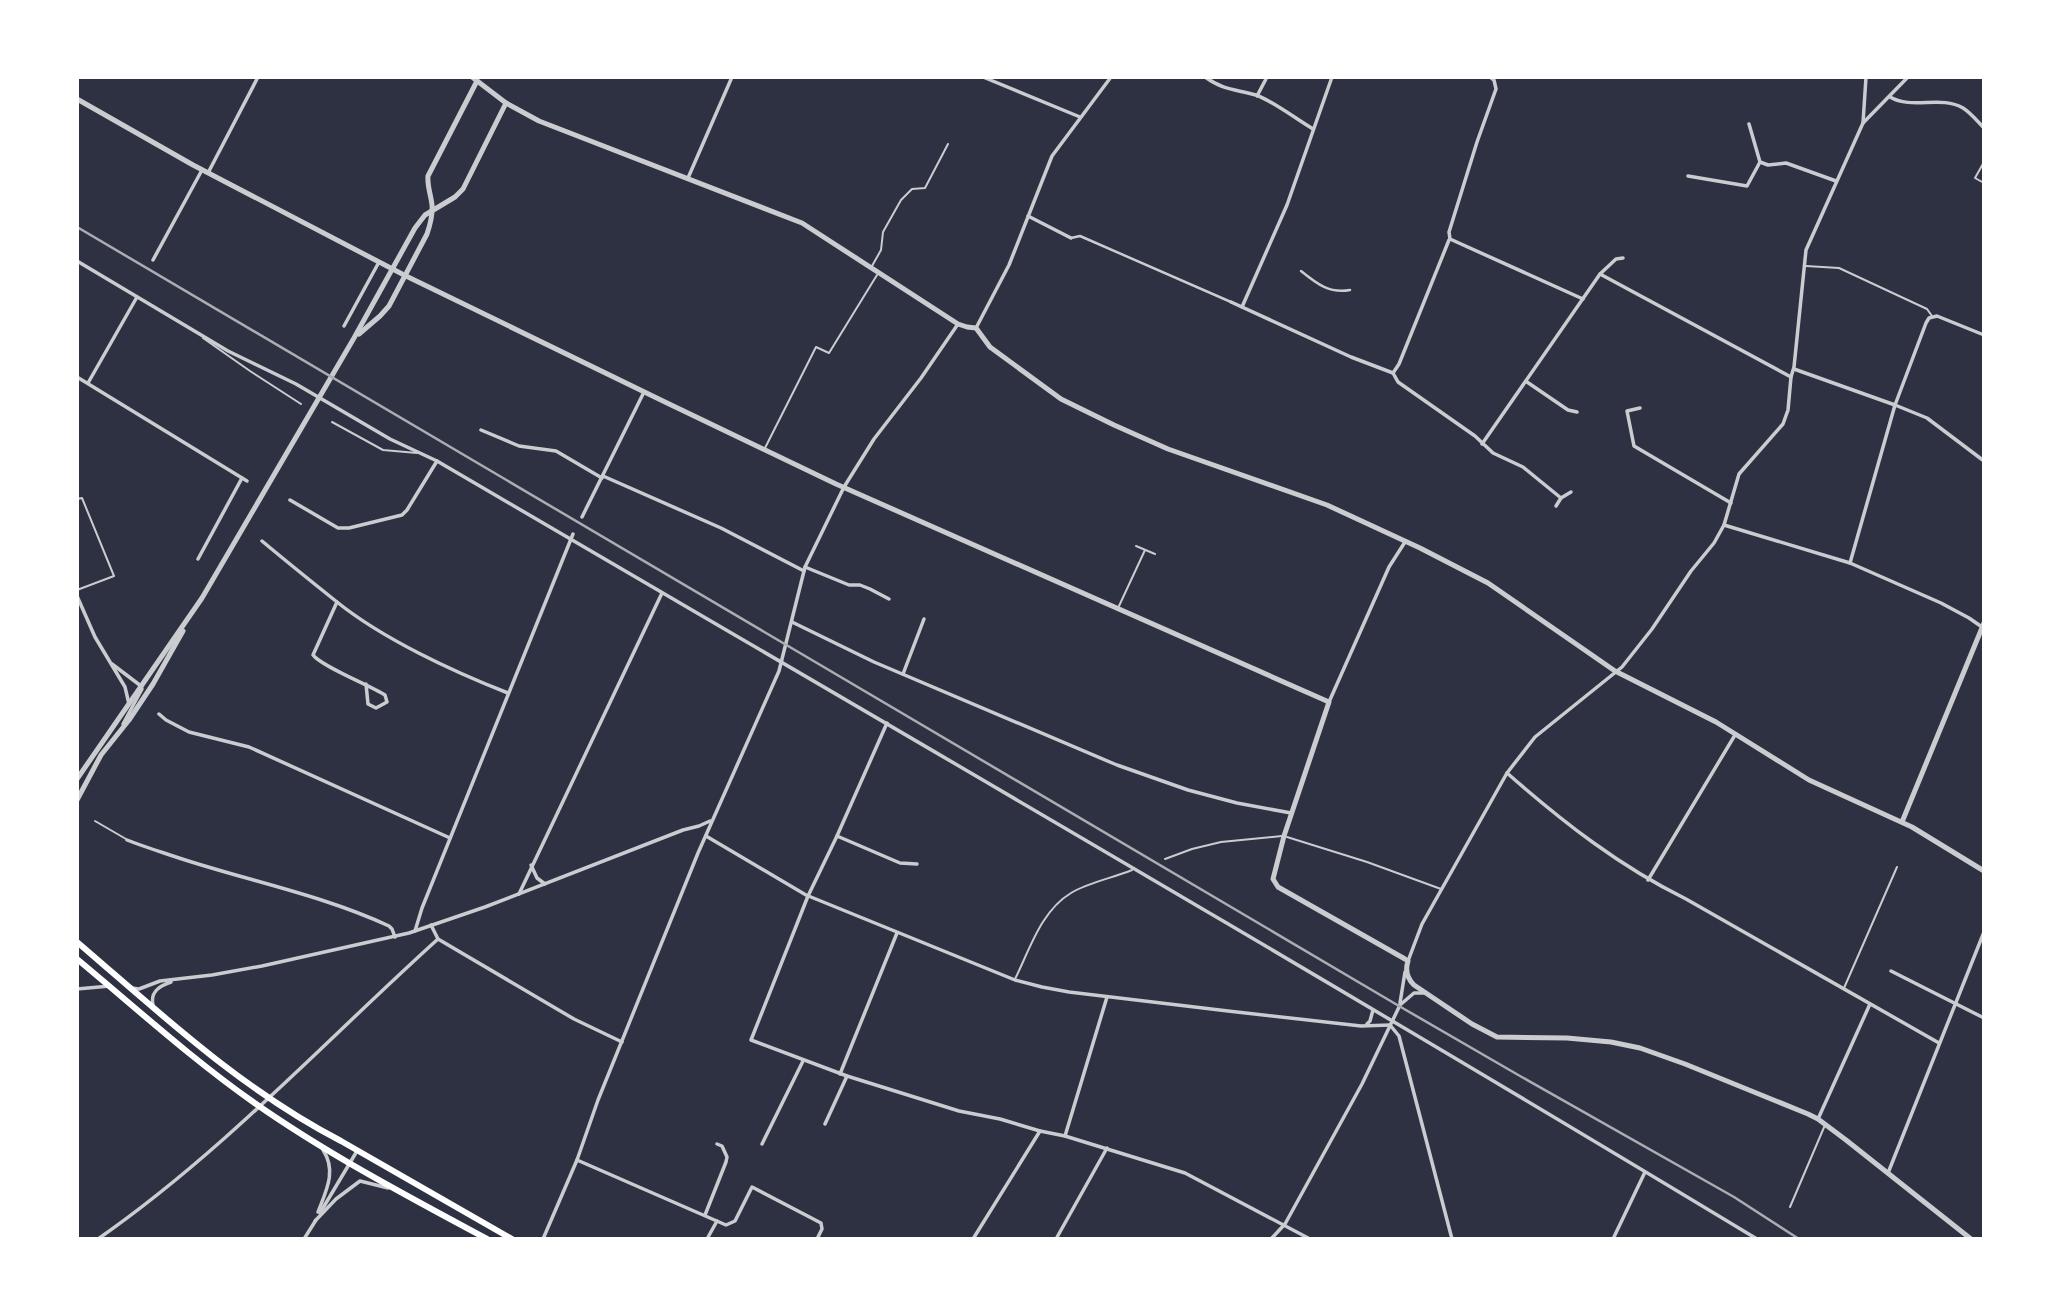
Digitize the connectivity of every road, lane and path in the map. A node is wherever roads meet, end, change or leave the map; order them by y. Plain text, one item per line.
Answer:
1 (258, 77) edge
2 (732, 77) edge
3 (983, 77) edge
4 (1000, 77) edge
5 (1111, 77) edge
6 (1205, 77) edge
7 (1268, 77) edge
8 (1332, 77) edge
9 (1490, 77) edge
10 (1866, 77) edge
11 (1908, 77) edge
12 (475, 79) edge
13 (997, 83) junction
14 (1257, 96) junction
15 (1890, 97) junction
16 (77, 99) edge
17 (506, 103) junction
18 (1864, 107) junction
19 (1876, 111) junction
20 (1080, 117) junction
21 (1863, 123) junction
22 (1749, 124) dead end
23 (1984, 128) edge
24 (1313, 129) junction
25 (948, 144) dead end
26 (1760, 162) junction
27 (1984, 162) edge
28 (205, 172) junction
29 (1688, 176) dead end
30 (688, 178) junction
31 (1836, 181) junction
32 (1984, 183) edge
33 (433, 209) junction
34 (1027, 216) junction
35 (1071, 237) joint
36 (1450, 239) junction
37 (1623, 258) dead end
38 (153, 260) dead end
39 (77, 261) edge
40 (379, 261) junction
41 (1805, 265) junction
42 (872, 266) junction
43 (393, 269) junction
44 (879, 271) junction
45 (1301, 271) dead end
46 (1600, 274) junction
47 (406, 276) junction
48 (1350, 290) dead end
49 (137, 297) junction
50 (1583, 299) junction
51 (1231, 302) joint
52 (1242, 307) junction
53 (1932, 316) junction
54 (958, 324) junction
55 (344, 326) dead end
56 (976, 328) junction
57 (198, 334) junction
58 (1984, 335) edge
59 (354, 338) junction
60 (1794, 369) junction
61 (1393, 373) junction
62 (77, 377) edge
63 (1791, 377) junction
64 (1527, 382) junction
65 (88, 383) junction
66 (644, 392) junction
67 (301, 404) dead end
68 (1895, 405) junction
69 (1640, 408) dead end
70 (1577, 412) dead end
71 (332, 422) dead end
72 (481, 430) dead end
73 (1482, 444) junction
74 (764, 449) junction
75 (418, 453) junction
76 (437, 461) junction
77 (1984, 461) edge
78 (603, 477) junction
79 (242, 478) junction
80 (247, 481) dead end
81 (844, 487) junction
82 (1571, 492) dead end
83 (1561, 498) junction
84 (77, 499) edge
85 (290, 500) dead end
86 (1731, 503) junction
87 (1556, 506) dead end
88 (582, 517) dead end
89 (1724, 525) junction
90 (573, 534) dead end
91 (570, 540) junction
92 (1406, 540) junction
93 (262, 541) dead end
94 (1136, 546) dead end
95 (1145, 550) junction
96 (1155, 554) dead end
97 (198, 559) dead end
98 (1850, 563) junction
99 (805, 569) junction
100 (77, 590) edge
101 (662, 593) junction
102 (77, 596) edge
103 (889, 599) dead end
104 (199, 601) junction
105 (337, 602) junction
106 (1118, 608) junction
107 (924, 619) dead end
108 (792, 622) junction
109 (1983, 626) edge
110 (780, 662) junction
111 (110, 663) junction
112 (1615, 671) junction
113 (903, 674) junction
114 (366, 684) junction
115 (141, 686) junction
116 (508, 693) junction
117 (1329, 702) junction
118 (129, 705) junction
119 (159, 714) dead end
120 (887, 723) junction
121 (120, 732) junction
122 (1735, 734) junction
123 (1507, 773) junction
124 (77, 779) edge
125 (77, 800) edge
126 (1292, 813) junction
127 (712, 820) junction
128 (94, 821) dead end
129 (1902, 822) junction
130 (706, 836) junction
131 (837, 836) junction
132 (1284, 836) junction
133 (450, 838) junction
134 (127, 840) joint
135 (1165, 859) dead end
136 (917, 864) dead end
137 (531, 865) junction
138 (1898, 867) dead end
139 (1136, 869) junction
140 (1984, 871) edge
141 (1648, 880) junction
142 (545, 884) junction
143 (1442, 889) junction
144 (519, 894) junction
145 (808, 896) junction
146 (431, 925) junction
147 (415, 931) junction
148 (897, 932) junction
149 (1984, 932) edge
150 (395, 937) junction
151 (438, 939) junction
152 (77, 942) edge
153 (77, 959) edge
154 (1409, 961) junction
155 (1406, 969) junction
156 (1891, 971) dead end
157 (176, 980) junction
158 (1015, 980) junction
159 (110, 986) junction
160 (129, 987) junction
161 (77, 989) edge
162 (1844, 989) junction
163 (1426, 994) junction
164 (1107, 996) junction
165 (1870, 1004) junction
166 (1956, 1004) junction
167 (1400, 1005) junction
168 (153, 1008) junction
169 (1373, 1010) junction
170 (1984, 1018) edge
171 (1391, 1023) junction
172 (1366, 1026) junction
173 (622, 1042) junction
174 (1939, 1043) junction
175 (803, 1061) junction
176 (840, 1074) junction
177 (847, 1076) junction
178 (269, 1099) junction
179 (260, 1107) junction
180 (1818, 1119) junction
181 (825, 1124) dead end
182 (1825, 1125) junction
183 (1040, 1131) junction
184 (1065, 1136) junction
185 (717, 1143) dead end
186 (762, 1144) dead end
187 (319, 1145) junction
188 (1109, 1148) junction
189 (358, 1151) junction
190 (577, 1160) junction
191 (351, 1163) junction
192 (1645, 1172) junction
193 (1888, 1173) junction
194 (406, 1193) junction
195 (1790, 1207) dead end
196 (705, 1215) junction
197 (717, 1220) junction
198 (315, 1221) junction
199 (1285, 1224) junction
200 (98, 1239) edge
201 (304, 1239) edge
202 (487, 1239) edge
203 (512, 1239) edge
204 (543, 1239) edge
205 (708, 1239) edge
206 (817, 1239) edge
207 (973, 1239) edge
208 (1056, 1239) edge
209 (1271, 1239) edge
210 (1310, 1239) edge
211 (1452, 1239) edge
212 (1613, 1239) edge
213 (1757, 1239) edge
214 (1971, 1239) edge

1 - 28 street
2 - 30 street
3 - 13 street
4 - 13 street
5 - 20 street
6 - 14 street
7 - 14 street
8 - 24 street
9 - 36 street
10 - 18 street
11 - 15 street
12 - 17 street
12 - 33 street
13 - 20 street
14 - 24 street
15 - 19 street
15 - 23 street
16 - 28 street
17 - 30 street
17 - 33 street
18 - 19 street
18 - 21 street
19 - 21 street
20 - 34 street
21 - 31 street
22 - 26 street
24 - 52 street
25 - 42 lane
26 - 29 street
26 - 31 street
27 - 32 lane
28 - 38 street
28 - 40 street
30 - 42 street
31 - 41 street
33 - 43 street
33 - 47 street
34 - 35 street
34 - 56 street
35 - 51 street
36 - 50 street
36 - 61 street
37 - 46 street
39 - 49 street
40 - 43 street
40 - 55 street
41 - 53 lane
41 - 60 street
42 - 44 street
43 - 47 street
43 - 59 street
44 - 54 street
44 - 74 lane
45 - 48 street
46 - 50 street
46 - 63 street
47 - 59 street
47 - 66 street
49 - 57 street
49 - 65 street
50 - 64 street
51 - 52 street
52 - 61 street
53 - 58 street
53 - 68 street
54 - 56 street
54 - 81 street
56 - 92 street
57 - 67 lane
57 - 75 street
59 - 104 street
60 - 63 street
60 - 68 street
61 - 73 street
62 - 65 street
63 - 86 street
64 - 70 street
64 - 73 street
65 - 79 street
66 - 74 street
66 - 78 street
68 - 77 street
68 - 98 street
69 - 86 street
71 - 75 lane
72 - 78 street
73 - 83 street
74 - 81 street
75 - 76 street
76 - 85 street
76 - 91 street
78 - 88 street
78 - 99 street
79 - 80 street
79 - 97 street
81 - 99 street
81 - 106 street
82 - 83 street
83 - 87 street
84 - 100 lane
86 - 89 street
89 - 98 street
89 - 112 street
90 - 91 street
91 - 101 street
91 - 116 street
92 - 112 street
92 - 117 street
93 - 105 street
94 - 95 lane
95 - 96 lane
95 - 106 lane
98 - 109 street
99 - 103 street
99 - 108 street
101 - 110 street
101 - 137 street
102 - 111 street
104 - 115 street
104 - 121 street
105 - 114 street
105 - 116 street
106 - 117 street
107 - 113 street
108 - 110 street
108 - 113 street
109 - 129 street
110 - 120 street
110 - 127 street
111 - 115 street
111 - 118 street
112 - 122 street
112 - 123 street
113 - 126 street
114 - 114 street
115 - 118 street
115 - 121 street
116 - 133 street
117 - 126 street
118 - 124 street
119 - 133 street
120 - 131 street
120 - 139 street
121 - 125 street
122 - 129 street
122 - 141 street
123 - 141 street
123 - 143 street
126 - 132 street
127 - 130 street
127 - 142 street
128 - 134 lane
129 - 140 street
130 - 145 street
130 - 173 street
131 - 136 street
131 - 145 street
132 - 135 lane
132 - 143 lane
132 - 154 street
133 - 147 street
134 - 150 street
137 - 142 street
137 - 144 street
138 - 162 lane
139 - 158 lane
139 - 169 street
141 - 162 street
142 - 144 street
143 - 154 street
144 - 146 street
145 - 148 street
145 - 175 street
146 - 147 street
146 - 151 street
147 - 150 street
148 - 158 street
148 - 176 street
149 - 166 street
150 - 157 street
151 - 173 street
151 - 178 street
152 - 160 main road
153 - 159 main road
154 - 155 street
155 - 163 street
155 - 167 street
156 - 166 street
157 - 160 street
157 - 168 street
158 - 164 street
159 - 161 street
159 - 179 main road
160 - 168 main road
162 - 165 street
163 - 167 street
163 - 180 street
164 - 172 street
164 - 184 street
165 - 174 street
165 - 180 street
166 - 170 street
166 - 174 street
167 - 171 street
168 - 178 main road
169 - 171 street
169 - 172 street
171 - 172 street
171 - 192 street
171 - 199 street
171 - 211 street
173 - 190 street
174 - 193 street
175 - 176 street
175 - 186 street
176 - 177 street
177 - 181 street
177 - 183 street
178 - 179 street
178 - 189 main road
179 - 187 main road
179 - 200 street
180 - 182 street
182 - 193 street
182 - 195 lane
183 - 184 street
183 - 207 street
184 - 188 street
185 - 196 street
187 - 191 main road
187 - 198 street
188 - 199 street
188 - 208 street
189 - 191 street
189 - 203 main road
190 - 196 street
190 - 204 street
191 - 194 main road
191 - 198 street
192 - 212 street
192 - 213 street
193 - 214 street
194 - 198 street
194 - 202 main road
196 - 197 street
197 - 205 street
197 - 206 street
198 - 201 street
199 - 209 street
199 - 210 street

